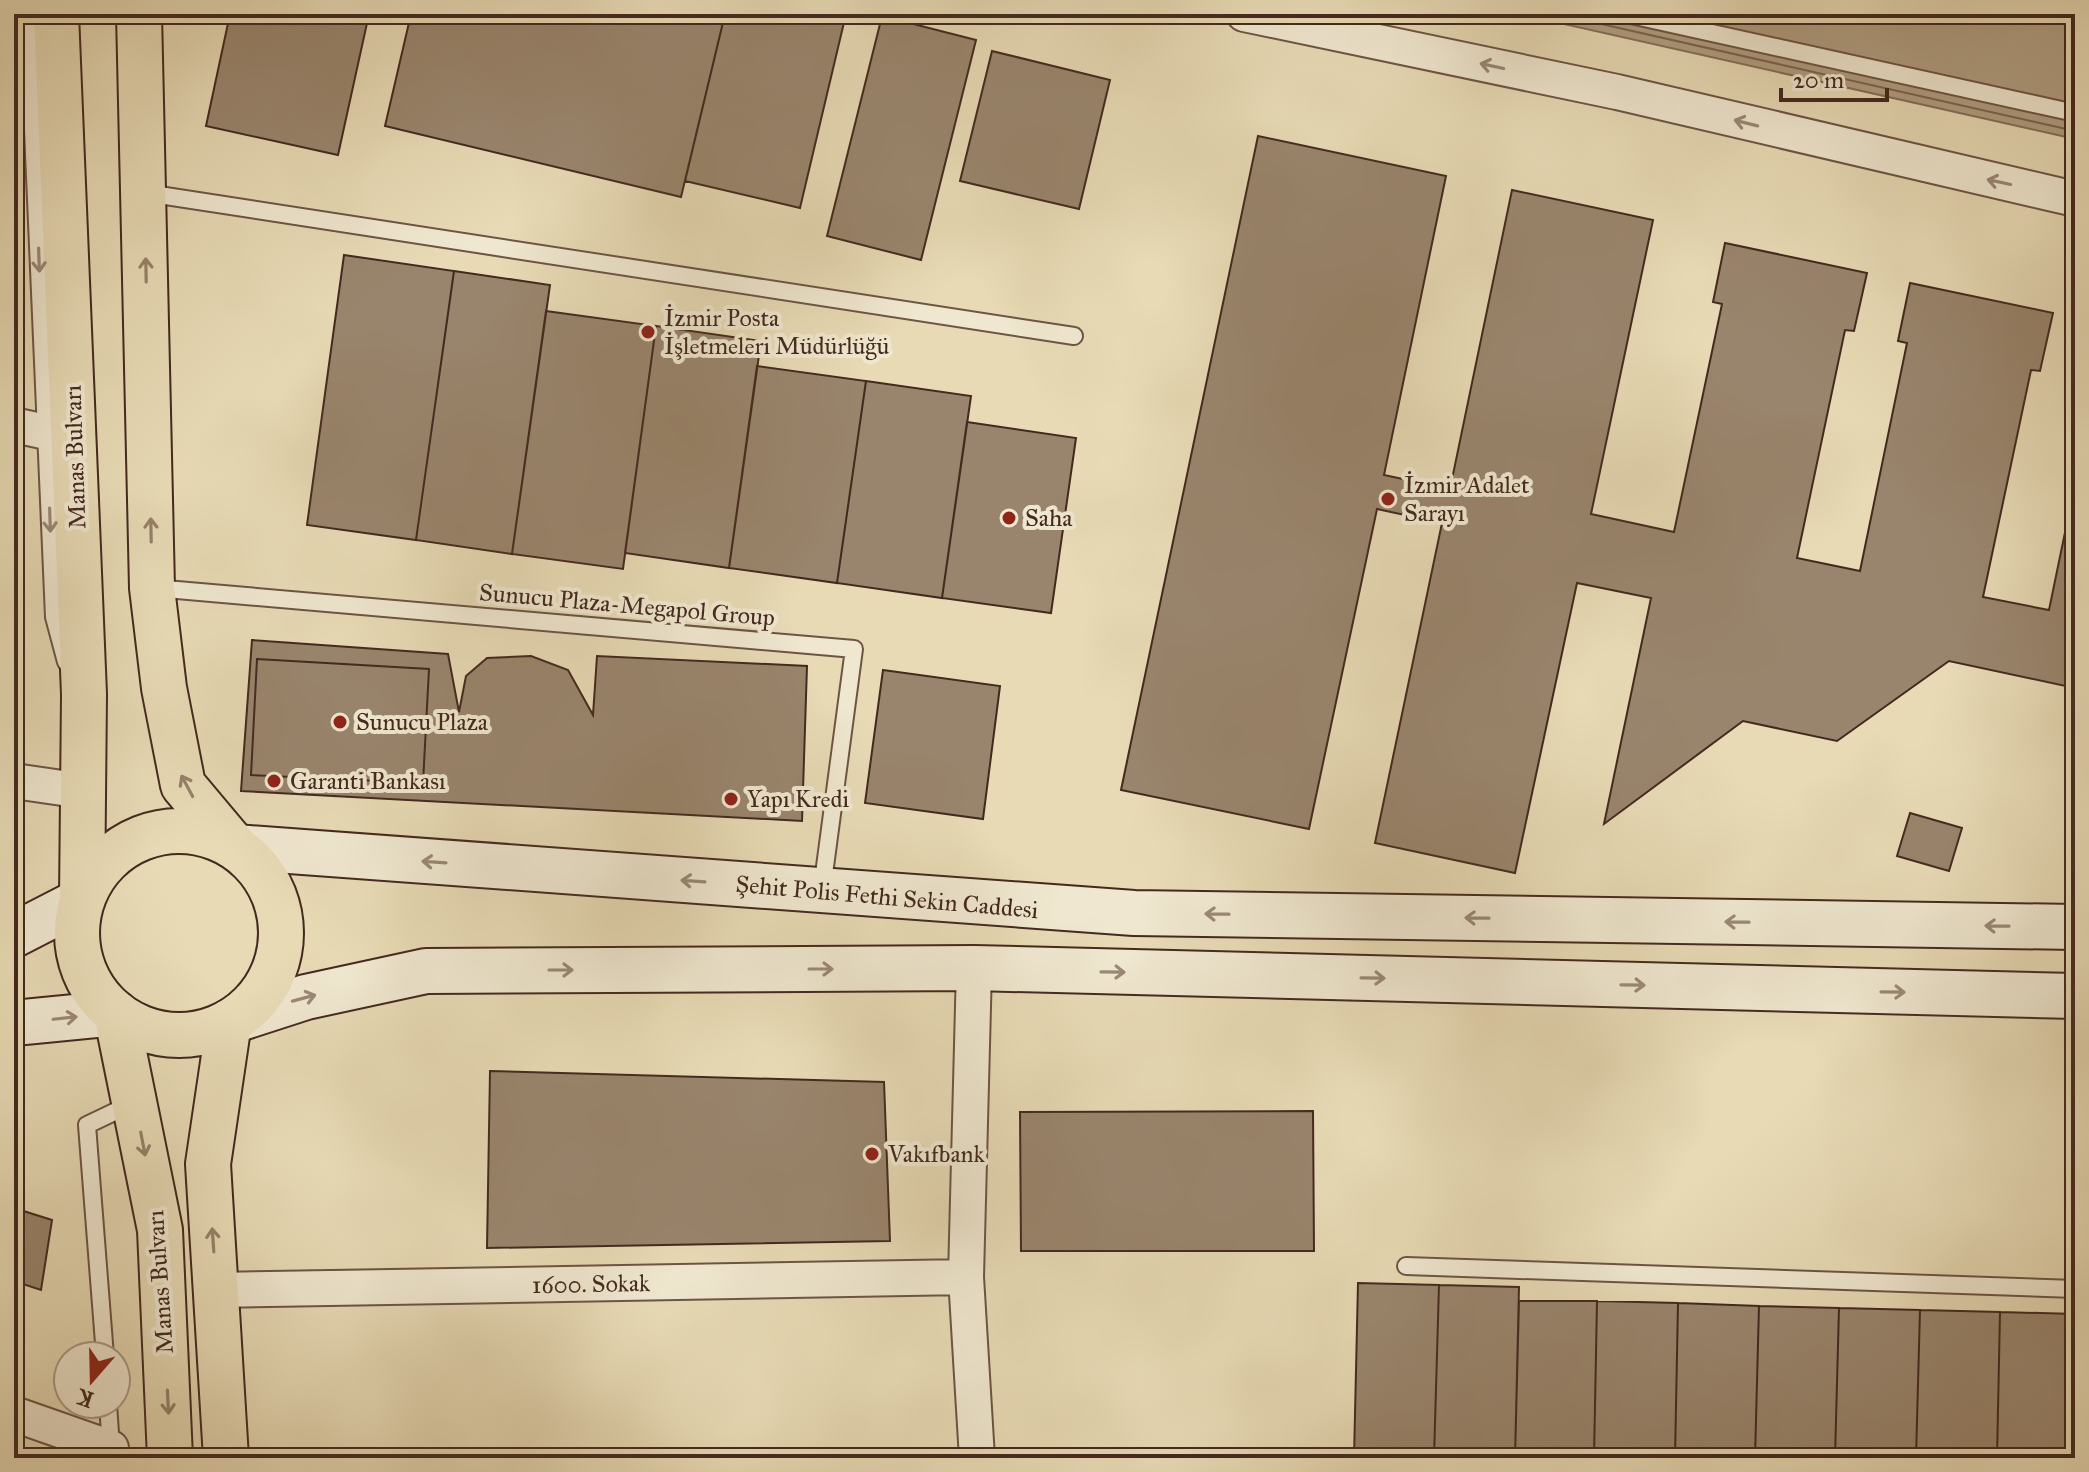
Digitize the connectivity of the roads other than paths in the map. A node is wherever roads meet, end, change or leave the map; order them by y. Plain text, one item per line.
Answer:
1 (28, 14) edge
2 (56, 14) edge
3 (139, 14) edge
4 (1244, 14) edge
5 (1626, 14) edge
6 (2075, 113) edge
7 (145, 193) junction
8 (2075, 199) edge
9 (1074, 336) dead end
10 (30, 429) edge
11 (152, 588) junction
12 (84, 694) junction
13 (14, 781) edge
14 (83, 791) junction
15 (235, 847) junction
16 (821, 891) junction
17 (82, 900) junction
18 (1050, 909) junction
19 (2075, 927) edge
20 (14, 935) edge
21 (974, 968) junction
22 (1035, 970) junction
23 (2075, 996) edge
24 (116, 1013) junction
25 (229, 1022) junction
26 (14, 1023) edge
27 (135, 1102) junction
28 (1406, 1266) dead end
29 (966, 1277) junction
30 (2075, 1289) edge
31 (216, 1290) junction
32 (104, 1340) edge
33 (14, 1414) edge
34 (109, 1420) edge
35 (111, 1453) edge
36 (170, 1458) edge
37 (226, 1458) edge
38 (977, 1458) edge

1 -> 10 lane
2 - 12 main road, Manas Bulvarı
3 - 7 main road
8 -> 4 street
5 - 6 lane
7 - 9 lane
11 -> 7 main road
10 -> 12 lane
15 -> 11 main road
11 - 16 lane, Sunucu Plaza-Megapol Group
12 - 14 main road, Manas Bulvarı
13 - 14 street
14 - 17 main road, Manas Bulvarı
16 -> 15 main road, Şehit Polis Fethi Sekin Caddesi
15 - 17 main road
15 - 25 main road
16 - 18 main road, Şehit Polis Fethi Sekin Caddesi
17 - 20 main road
17 - 24 main road
19 -> 18 main road
18 - 22 main road, Şehit Polis Fethi Sekin Caddesi
21 - 22 main road
25 -> 21 main road
21 - 29 street
22 -> 23 main road
24 - 25 main road
26 -> 24 main road
24 - 27 main road, Manas Bulvarı
31 -> 25 main road
27 - 32 lane
27 -> 36 main road, Manas Bulvarı
28 - 30 lane
29 - 31 street, 1600. Sokak
29 - 38 street
31 - 37 main road
33 - 35 street
34 - 35 lane

